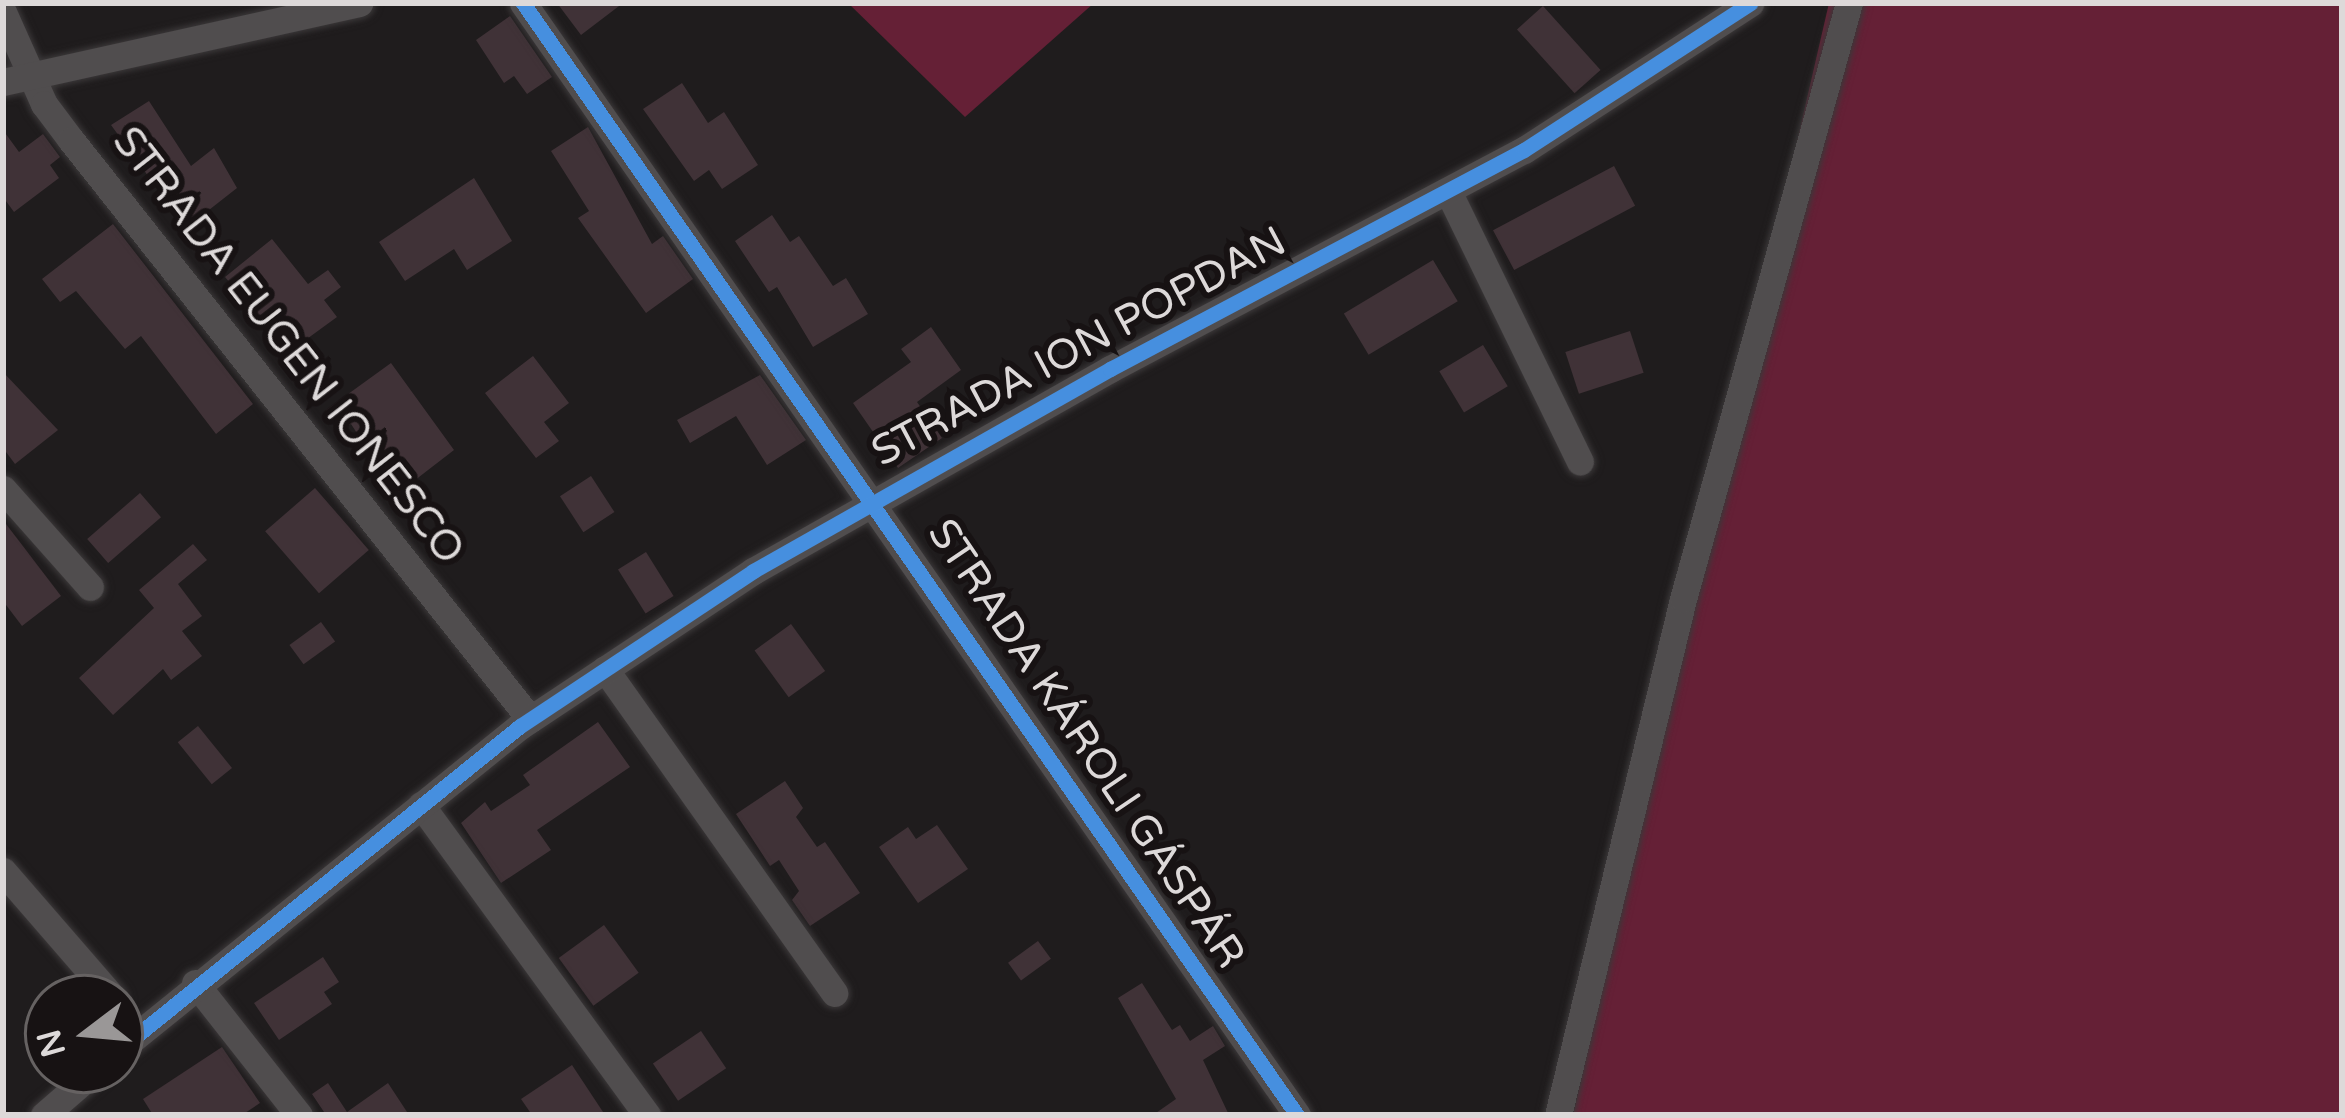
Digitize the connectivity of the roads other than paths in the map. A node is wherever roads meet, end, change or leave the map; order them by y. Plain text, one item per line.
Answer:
1 (359, 3) edge
2 (523, 3) edge
3 (1750, 3) edge
4 (1849, 3) edge
5 (3, 12) edge
6 (33, 74) junction
7 (3, 82) edge
8 (1448, 190) junction
9 (1580, 462) dead end
10 (3, 489) edge
11 (873, 499) junction
12 (90, 587) dead end
13 (605, 669) junction
14 (530, 719) junction
15 (421, 805) junction
16 (3, 871) edge
17 (91, 974) edge
18 (195, 983) junction
19 (834, 993) dead end
20 (144, 1028) edge
21 (68, 1094) edge
22 (44, 1115) edge
23 (299, 1115) edge
24 (647, 1115) edge
25 (1297, 1115) edge
26 (1558, 1115) edge

1 - 6 street
2 - 11 street, STRADA KÁROLI GÁSPÁR
3 - 8 street, STRADA ION POPDAN
4 - 26 street
5 - 6 street, STRADA EUGEN IONESCO
6 - 7 street
6 - 14 street, STRADA EUGEN IONESCO
8 - 9 street
8 - 11 street, STRADA ION POPDAN
10 - 12 street
11 - 13 street, STRADA ION POPDAN
11 - 25 street, STRADA KÁROLI GÁSPÁR
13 - 14 street, STRADA ION POPDAN
13 - 19 street
14 - 15 street, STRADA ION POPDAN
15 - 18 street, STRADA ION POPDAN
15 - 24 street
16 - 17 street
18 - 20 street, STRADA ION POPDAN
18 - 23 street
21 - 22 street

